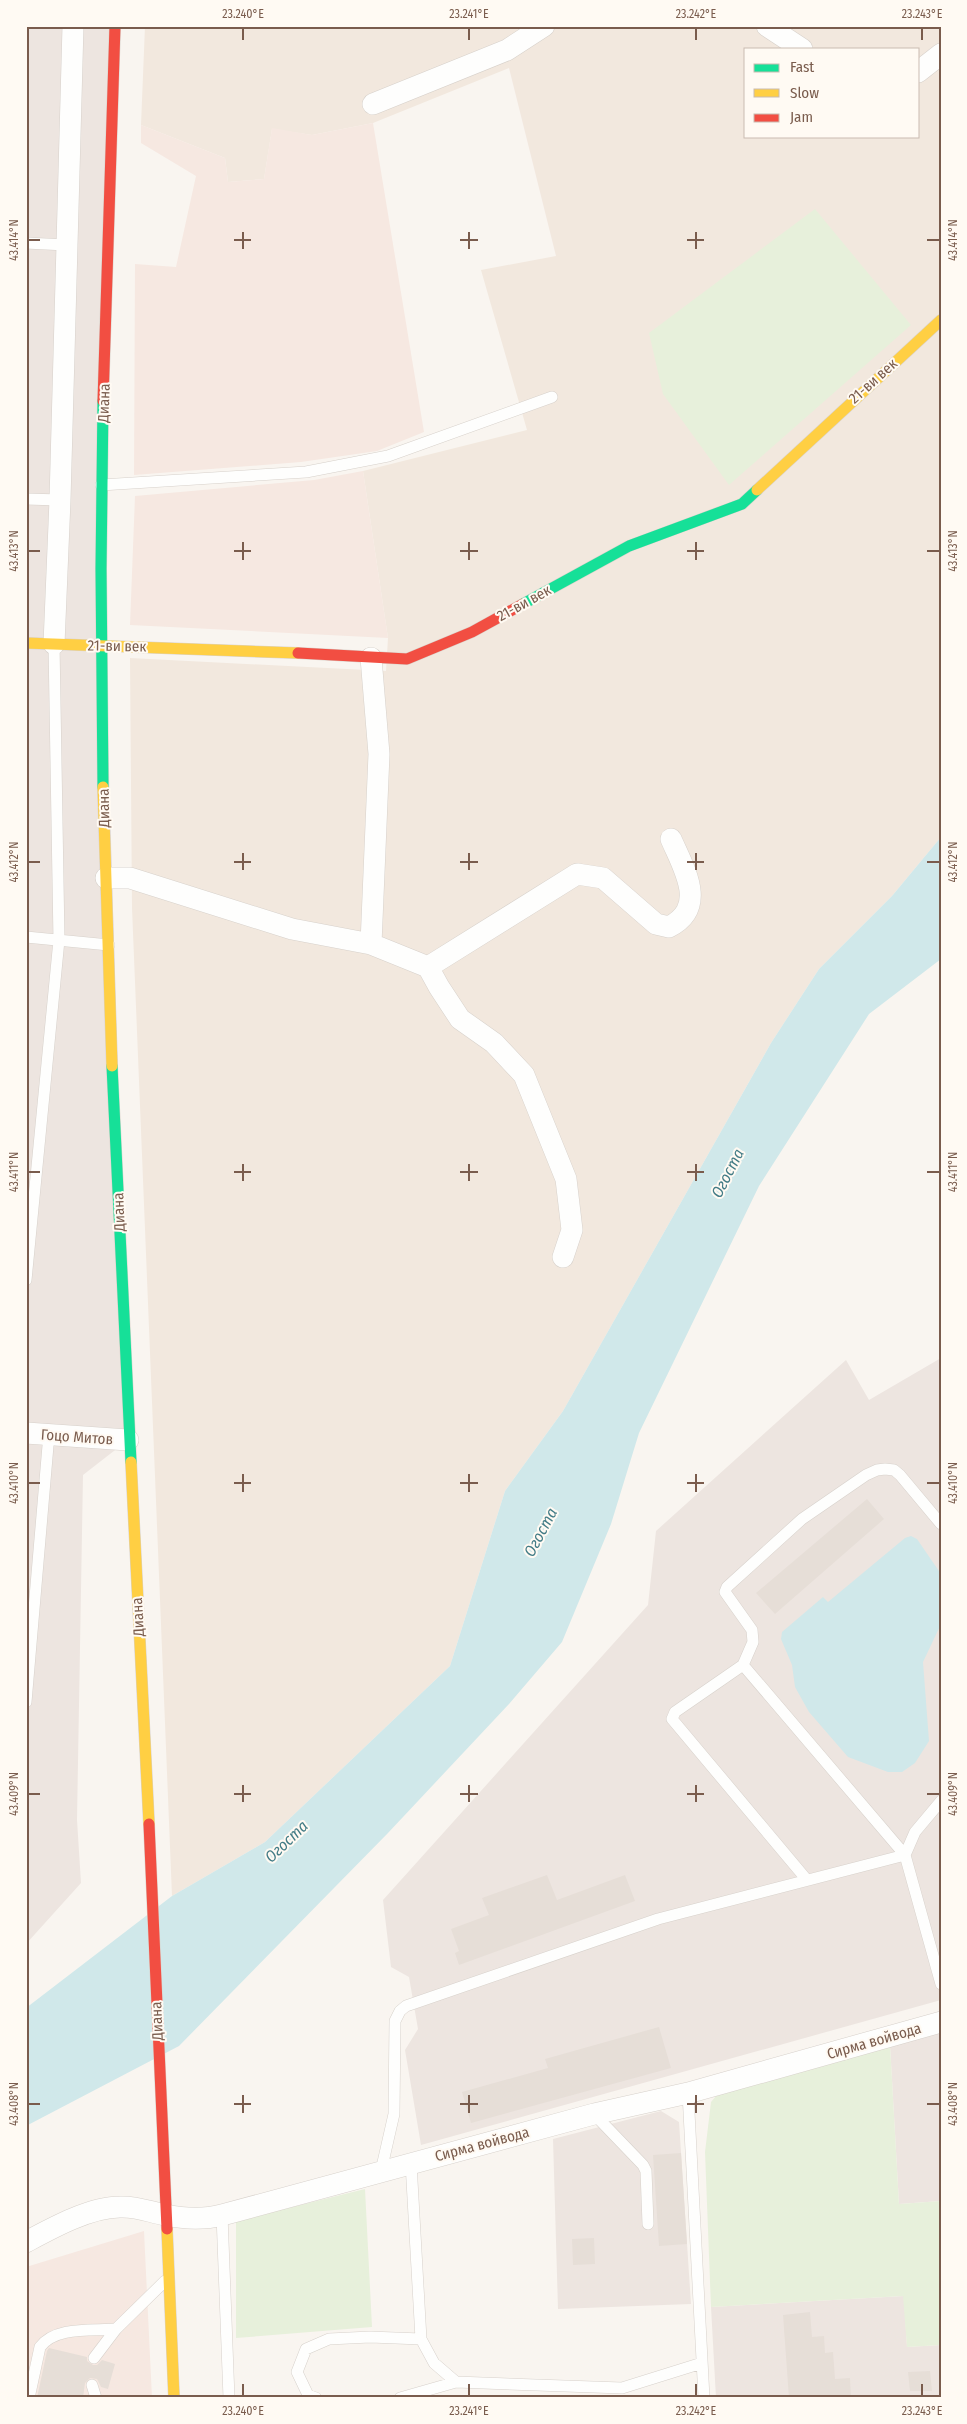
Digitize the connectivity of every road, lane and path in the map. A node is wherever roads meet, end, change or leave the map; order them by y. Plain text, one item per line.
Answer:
1 (73, 26) edge
2 (115, 26) edge
3 (544, 26) edge
4 (767, 26) edge
5 (800, 48) edge
6 (941, 54) edge
7 (920, 70) edge
8 (373, 104) dead end
9 (26, 243) edge
10 (66, 245) junction
11 (941, 320) edge
12 (552, 397) dead end
13 (101, 485) junction
14 (26, 498) edge
15 (60, 500) junction
16 (26, 643) edge
17 (54, 644) junction
18 (101, 646) junction
19 (371, 658) junction
20 (671, 839) dead end
21 (106, 878) junction
22 (26, 937) edge
23 (59, 940) junction
24 (108, 944) junction
25 (371, 944) junction
26 (428, 967) junction
27 (563, 1257) dead end
28 (26, 1280) edge
29 (26, 1433) edge
30 (49, 1434) junction
31 (128, 1440) junction
32 (941, 1524) edge
33 (743, 1665) junction
34 (26, 1702) edge
35 (941, 1801) edge
36 (905, 1855) junction
37 (806, 1880) junction
38 (941, 1984) edge
39 (941, 2022) edge
40 (688, 2093) junction
41 (594, 2114) junction
42 (411, 2163) junction
43 (382, 2171) junction
44 (165, 2215) junction
45 (222, 2216) junction
46 (648, 2224) dead end
47 (26, 2242) edge
48 (168, 2278) junction
49 (116, 2329) junction
50 (421, 2339) junction
51 (94, 2358) dead end
52 (702, 2363) junction
53 (456, 2382) junction
54 (92, 2385) dead end
55 (29, 2398) edge
56 (96, 2398) edge
57 (174, 2398) edge
58 (229, 2398) edge
59 (316, 2398) edge
60 (400, 2398) edge
61 (704, 2398) edge

1 - 10 street
2 - 13 main road, Диана
3 - 8 street
4 - 5 street
6 - 7 street
9 - 10 lane
10 - 15 street
11 - 19 main road, 21-ви век
12 - 13 lane
13 - 18 main road, Диана
14 - 15 lane
15 - 17 street
16 - 17 main road, 21-ви век
17 - 18 main road, 21-ви век
17 - 23 lane
18 - 19 main road, 21-ви век
18 - 21 main road, Диана
19 - 25 street
20 - 26 street
21 - 24 main road, Диана
21 - 25 street
22 - 23 lane
23 - 24 lane
23 - 28 lane
24 - 31 main road, Диана
25 - 26 street
26 - 27 street
29 - 30 street, Гоцо Митов
30 - 31 street, Гоцо Митов
30 - 34 lane
31 - 44 main road, Диана
32 - 33 lane
33 - 36 lane
33 - 37 lane
35 - 36 lane
36 - 37 lane
36 - 38 lane
37 - 43 lane
39 - 40 street, Сирма войвода
40 - 41 street, Сирма войвода
40 - 52 lane
41 - 42 street, Сирма войвода
41 - 46 lane
42 - 43 street, Сирма войвода
42 - 50 lane
43 - 45 street, Сирма войвода
44 - 45 street, Сирма войвода
44 - 47 street, Сирма войвода
44 - 48 main road, Диана
45 - 58 lane
48 - 49 lane
48 - 57 main road, Диана
49 - 51 lane
49 - 55 lane
50 - 53 lane
50 - 59 lane
52 - 53 lane
52 - 61 lane
53 - 60 lane
54 - 56 lane

